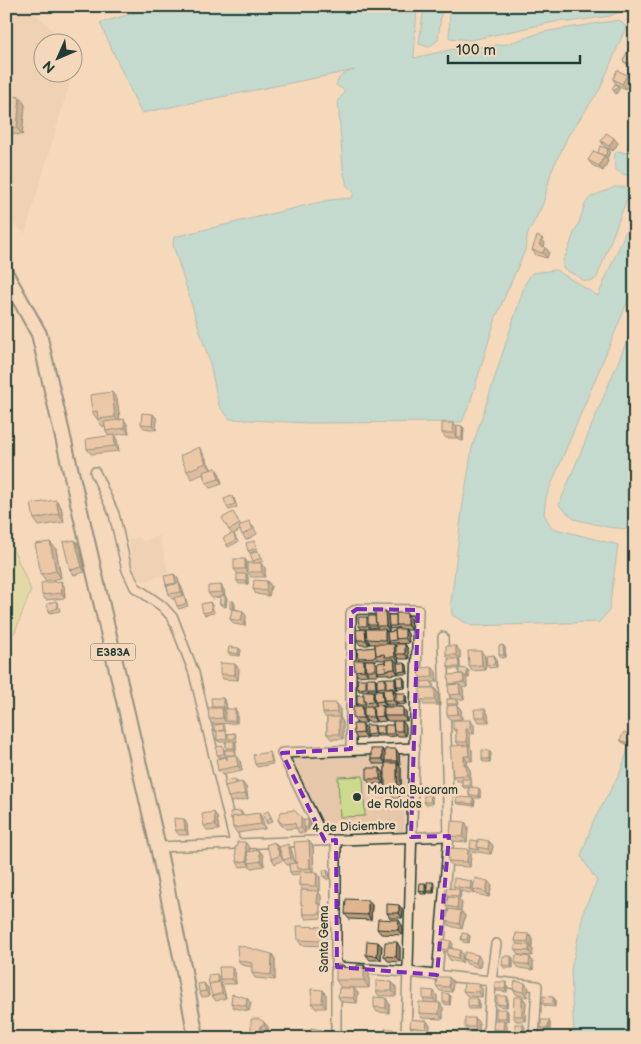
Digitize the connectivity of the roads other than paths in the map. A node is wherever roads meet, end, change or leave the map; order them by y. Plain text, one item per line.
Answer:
1 (6, 274) edge
2 (95, 472) dead end
3 (443, 637) dead end
4 (415, 748) junction
5 (351, 749) junction
6 (450, 836) junction
7 (411, 837) junction
8 (336, 840) junction
9 (326, 841) junction
10 (235, 843) junction
11 (158, 847) junction
12 (496, 944) dead end
13 (337, 967) junction
14 (408, 972) junction
15 (437, 975) junction
16 (491, 981) junction
17 (196, 1038) edge
18 (336, 1038) edge
19 (406, 1038) edge
20 (488, 1038) edge
21 (534, 1038) edge

1 - 11 main road, E383A
2 - 10 street
3 - 6 street
4 - 5 street
4 - 5 street
4 - 7 street
5 - 9 street
6 - 7 street
6 - 15 street
7 - 8 street, 4 de Diciembre
7 - 14 street, 4 de Diciembre
8 - 9 street, 4 de Diciembre
8 - 13 street, Santa Gema
9 - 10 street, 4 de Diciembre
10 - 11 street, 4 de Diciembre
11 - 17 main road, E383A
12 - 16 street
13 - 14 street
13 - 18 street, Santa Gema
14 - 15 street
14 - 19 street, 4 de Diciembre
15 - 16 street
16 - 20 street
16 - 21 street

